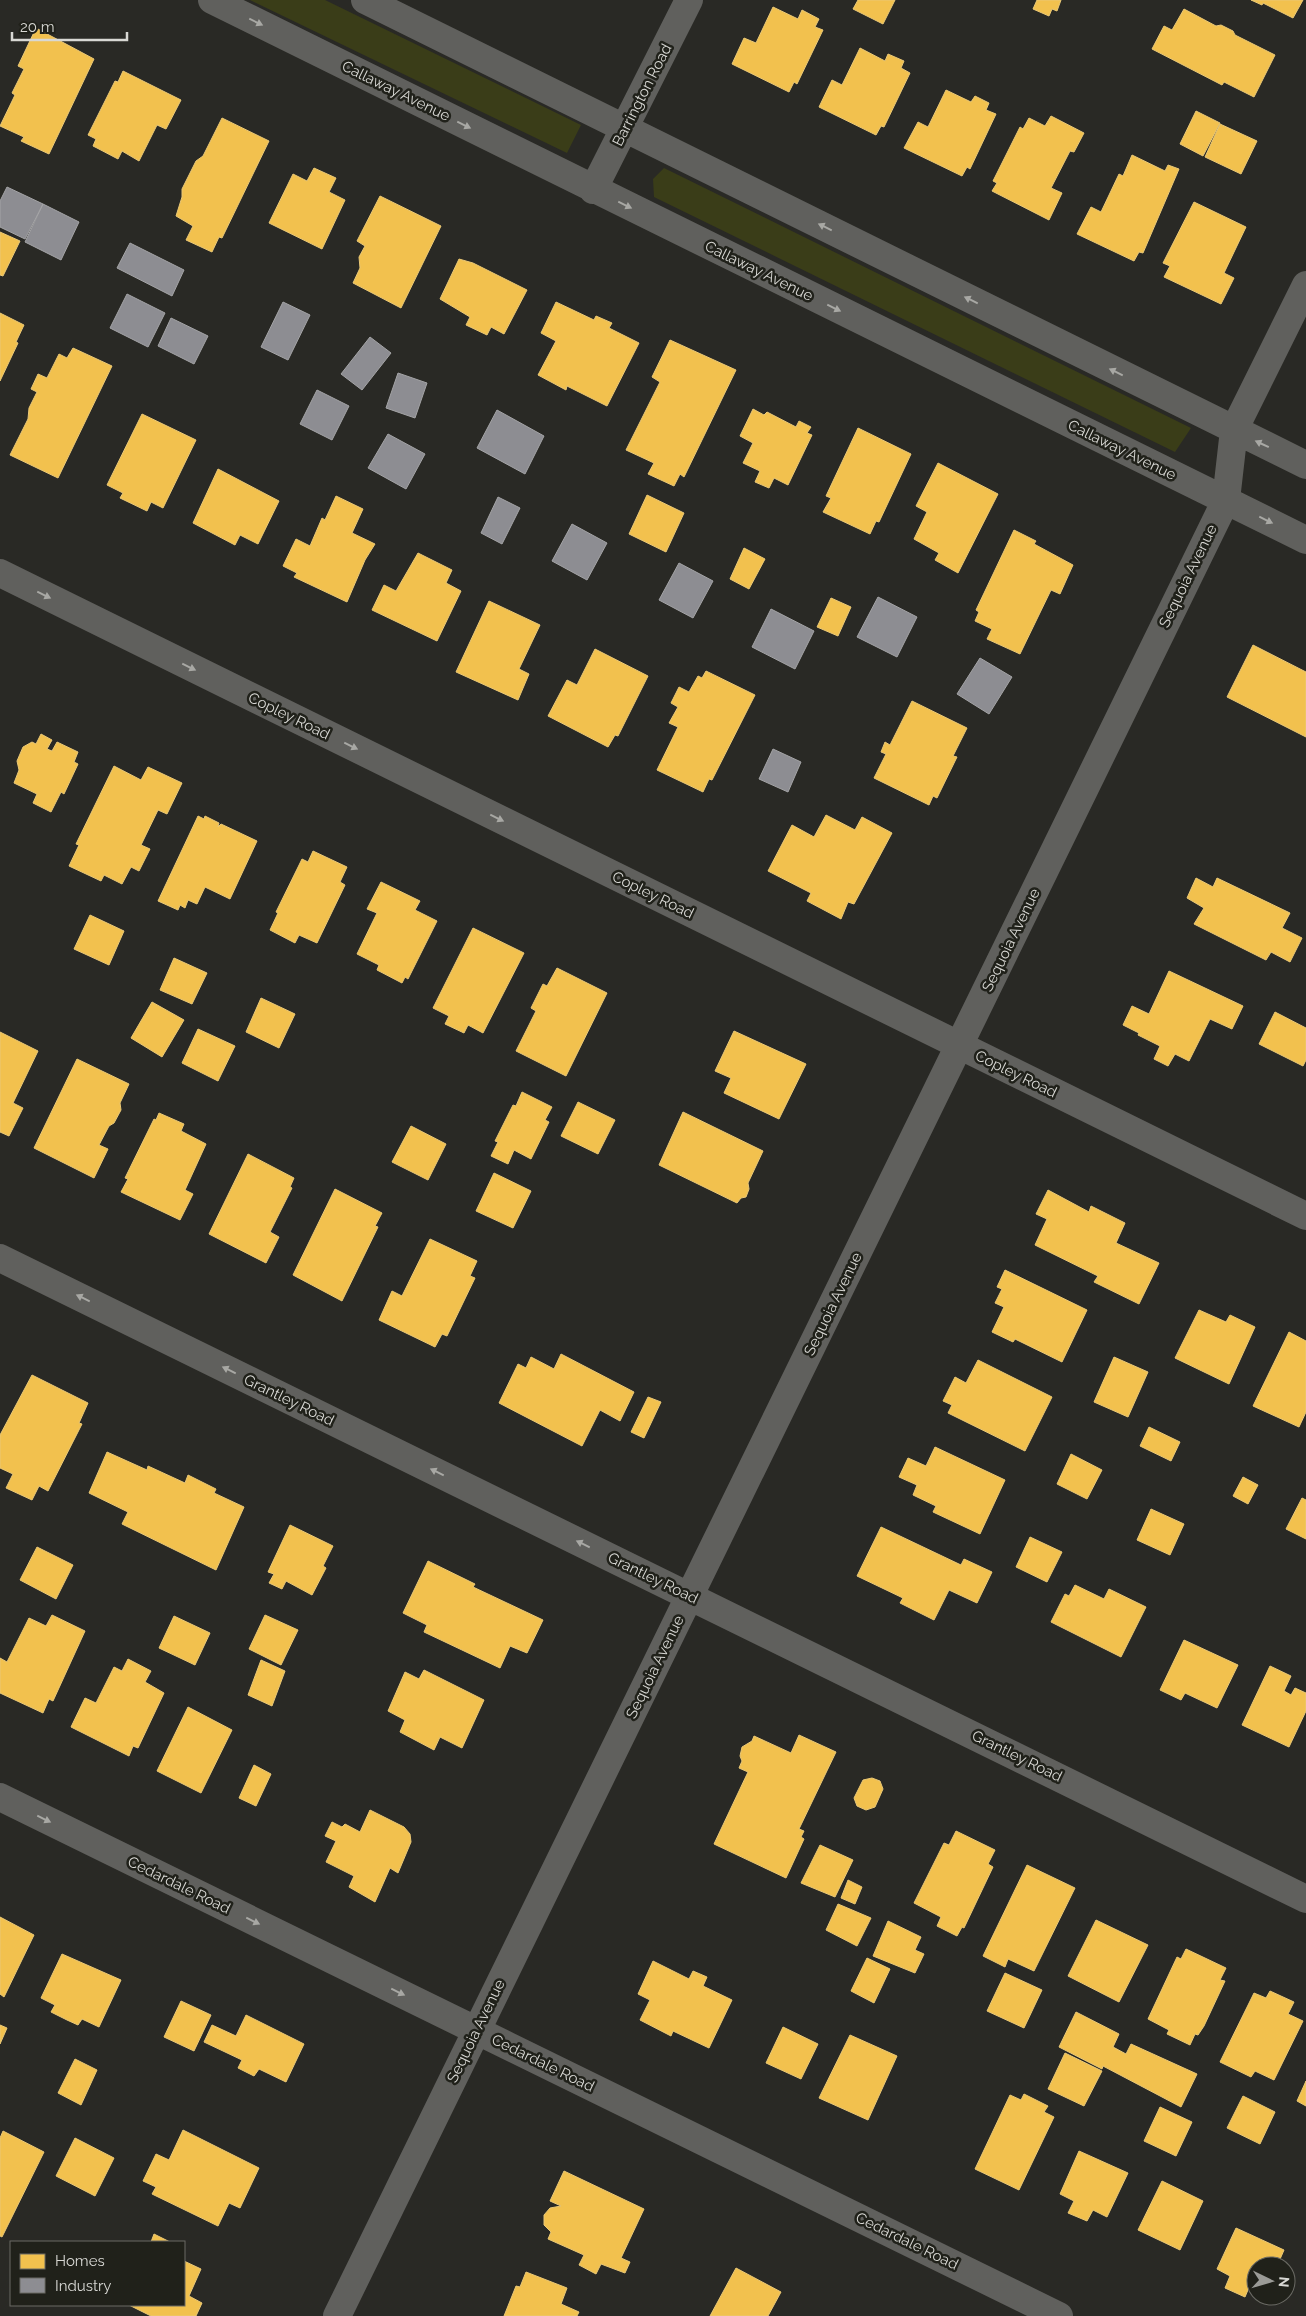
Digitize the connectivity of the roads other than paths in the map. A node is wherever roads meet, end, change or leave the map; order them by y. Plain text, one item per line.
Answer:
1 (212, 0) edge
2 (364, 0) edge
3 (689, 0) edge
4 (626, 128) junction
5 (594, 190) junction
6 (1306, 285) edge
7 (1234, 430) junction
8 (1306, 465) edge
9 (1226, 500) junction
10 (1306, 540) edge
11 (0, 573) edge
12 (960, 1046) junction
13 (1306, 1216) edge
14 (0, 1258) edge
15 (690, 1596) junction
16 (0, 1797) edge
17 (1306, 1899) edge
18 (476, 2030) junction
19 (337, 2316) edge
20 (1059, 2316) edge

1 -> 5 street, Callaway Avenue
2 - 4 street
3 - 4 street, Barrington Road
4 - 5 street, Barrington Road
7 -> 4 street
5 -> 9 street, Callaway Avenue
6 - 7 street, Sequoia Avenue
8 -> 7 street
7 - 9 street, Sequoia Avenue
9 -> 10 street, Callaway Avenue
9 - 12 street, Sequoia Avenue
11 -> 12 street, Copley Road
12 - 13 street, Copley Road
12 - 15 street, Sequoia Avenue
15 -> 14 street, Grantley Road
15 - 17 street, Grantley Road
15 - 18 street, Sequoia Avenue
16 -> 18 street, Cedardale Road
18 - 19 street, Sequoia Avenue
18 - 20 street, Cedardale Road

